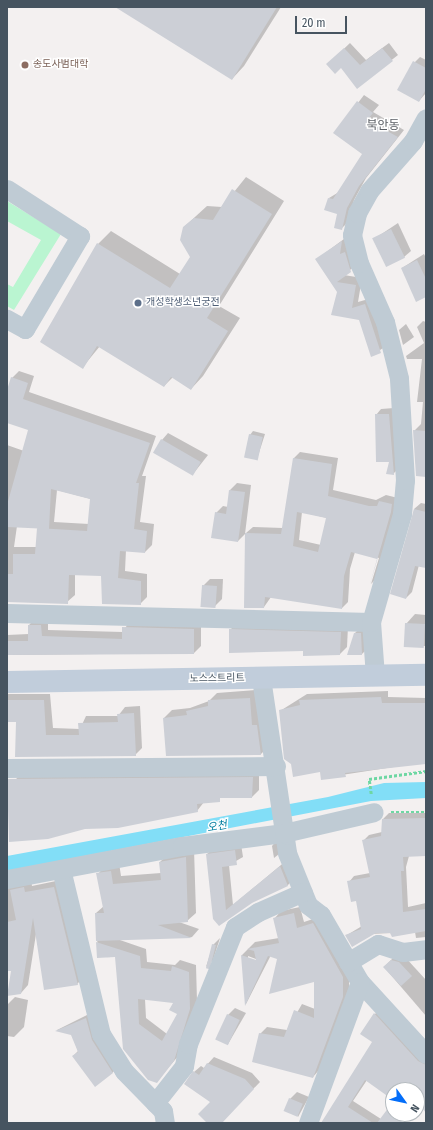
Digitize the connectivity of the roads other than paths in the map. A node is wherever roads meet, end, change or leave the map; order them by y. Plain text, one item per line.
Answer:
1 (426, 118) edge
2 (7, 189) edge
3 (7, 319) edge
4 (7, 613) edge
5 (371, 622) junction
6 (426, 675) edge
7 (375, 676) junction
8 (261, 678) junction
9 (7, 682) edge
10 (276, 766) junction
11 (7, 768) edge
12 (374, 812) road end
13 (284, 833) junction
14 (61, 869) junction
15 (7, 879) edge
16 (303, 892) junction
17 (426, 949) edge
18 (348, 962) junction
19 (360, 982) junction
20 (426, 1054) edge
21 (155, 1103) junction
22 (165, 1123) edge
23 (308, 1123) edge

1 - 5 street
2 - 3 street
4 - 5 street
5 - 7 street
6 - 7 main road, 노스스트리트
7 - 8 main road, 노스스트리트
8 - 9 main road, 노스스트리트
8 - 10 street
10 - 11 street
10 - 13 street
12 - 13 street
13 - 14 street
13 - 16 street
14 - 15 street
14 - 21 street
16 - 18 street
16 - 21 street
17 - 18 street
18 - 19 street
19 - 20 street
19 - 23 street
21 - 22 street

